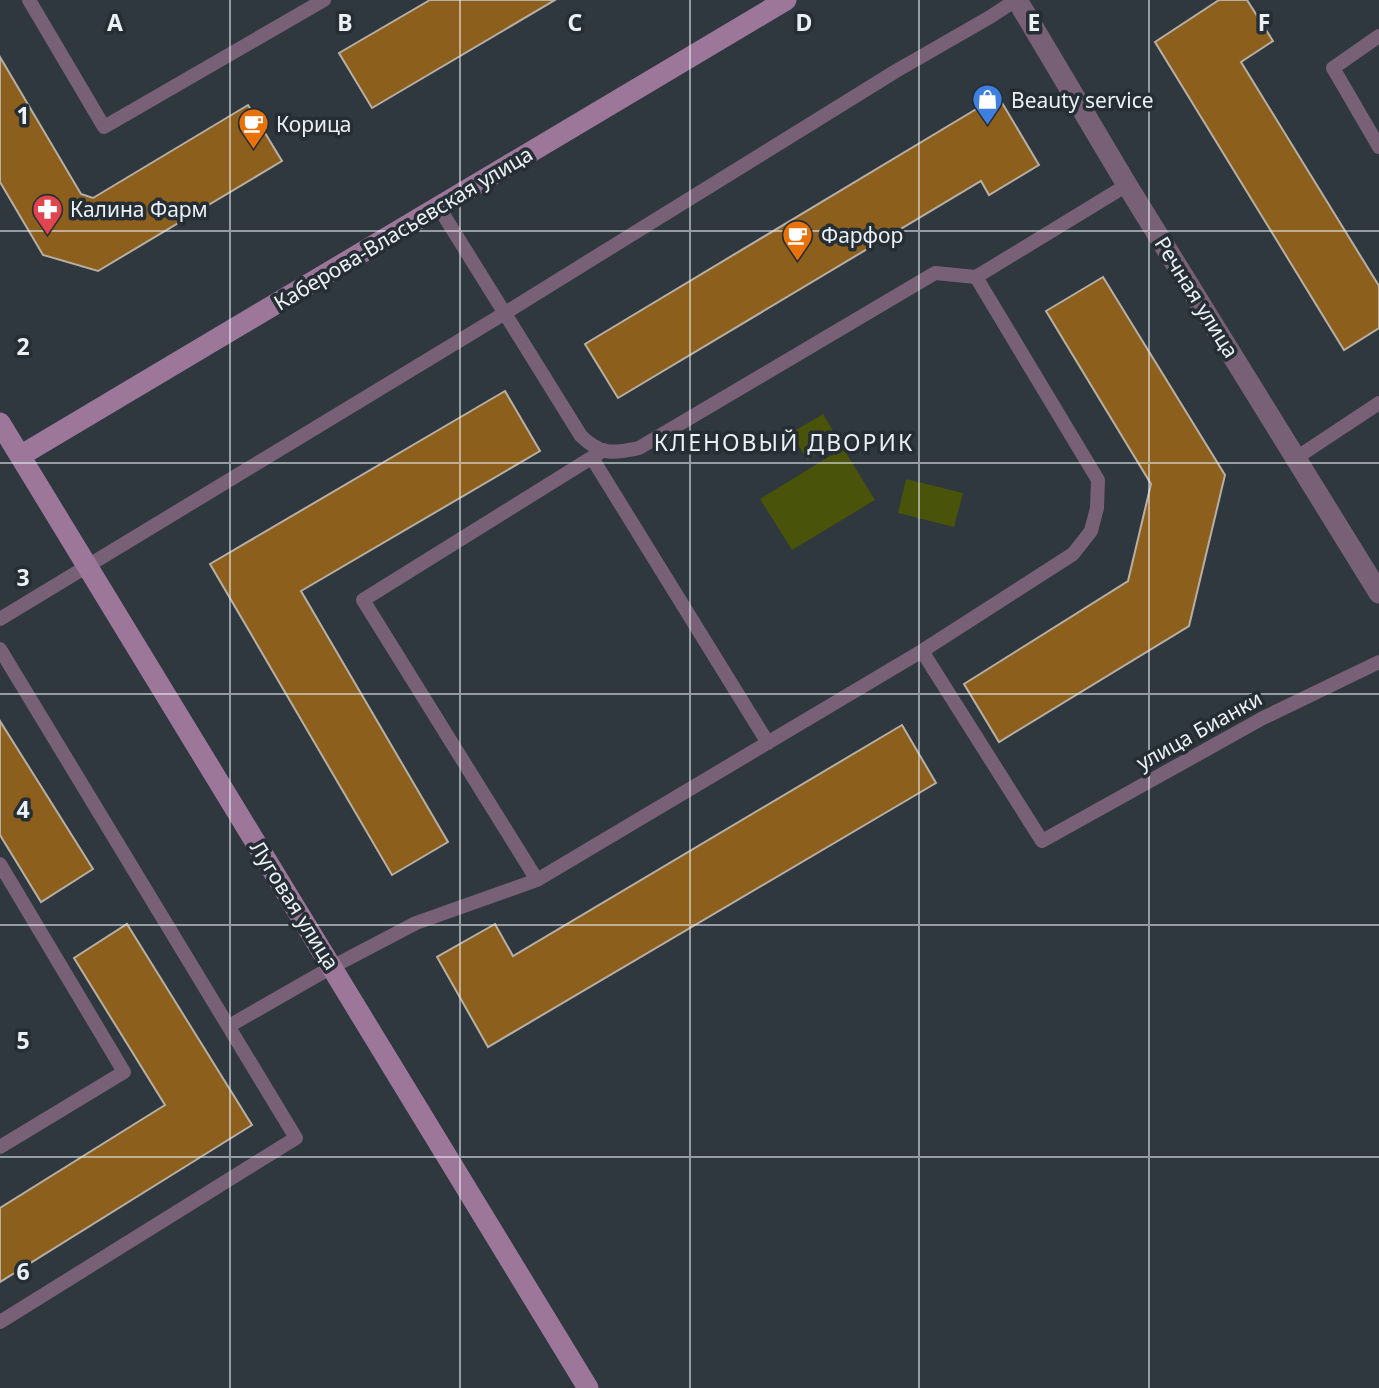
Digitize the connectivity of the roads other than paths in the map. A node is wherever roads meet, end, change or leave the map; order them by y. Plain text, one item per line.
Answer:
1 (29, 0) edge
2 (786, 0) edge
3 (1016, 0) edge
4 (317, 2) edge
5 (1379, 36) edge
6 (1379, 148) edge
7 (1128, 185) junction
8 (438, 206) junction
9 (976, 277) junction
10 (505, 313) junction
11 (1379, 404) edge
12 (0, 423) edge
13 (598, 454) junction
14 (20, 456) junction
15 (1296, 458) junction
16 (87, 567) junction
17 (1379, 593) edge
18 (0, 619) edge
19 (0, 649) edge
20 (922, 651) junction
21 (1379, 662) edge
22 (768, 743) junction
23 (0, 864) edge
24 (537, 880) junction
25 (332, 967) junction
26 (229, 1026) junction
27 (0, 1147) edge
28 (0, 1322) edge
29 (588, 1388) edge

1 - 4 lane
2 - 8 street, Каберова-Власьевская улица
3 - 7 street, Речная улица
3 - 10 lane
5 - 6 lane
7 - 9 lane
7 - 15 street, Речная улица
8 - 10 lane
8 - 14 street, Каберова-Власьевская улица
9 - 13 lane
9 - 20 lane
10 - 13 lane
10 - 16 lane
11 - 15 lane
12 - 14 street, Луговая улица
13 - 22 lane
13 - 24 lane
14 - 16 street, Луговая улица
15 - 17 street, Речная улица
16 - 18 lane
16 - 25 street, Луговая улица
19 - 26 lane
20 - 21 lane, улица Бианки
20 - 22 lane
22 - 24 lane
23 - 27 lane
24 - 25 lane
25 - 26 lane
25 - 29 street, Луговая улица
26 - 28 lane

